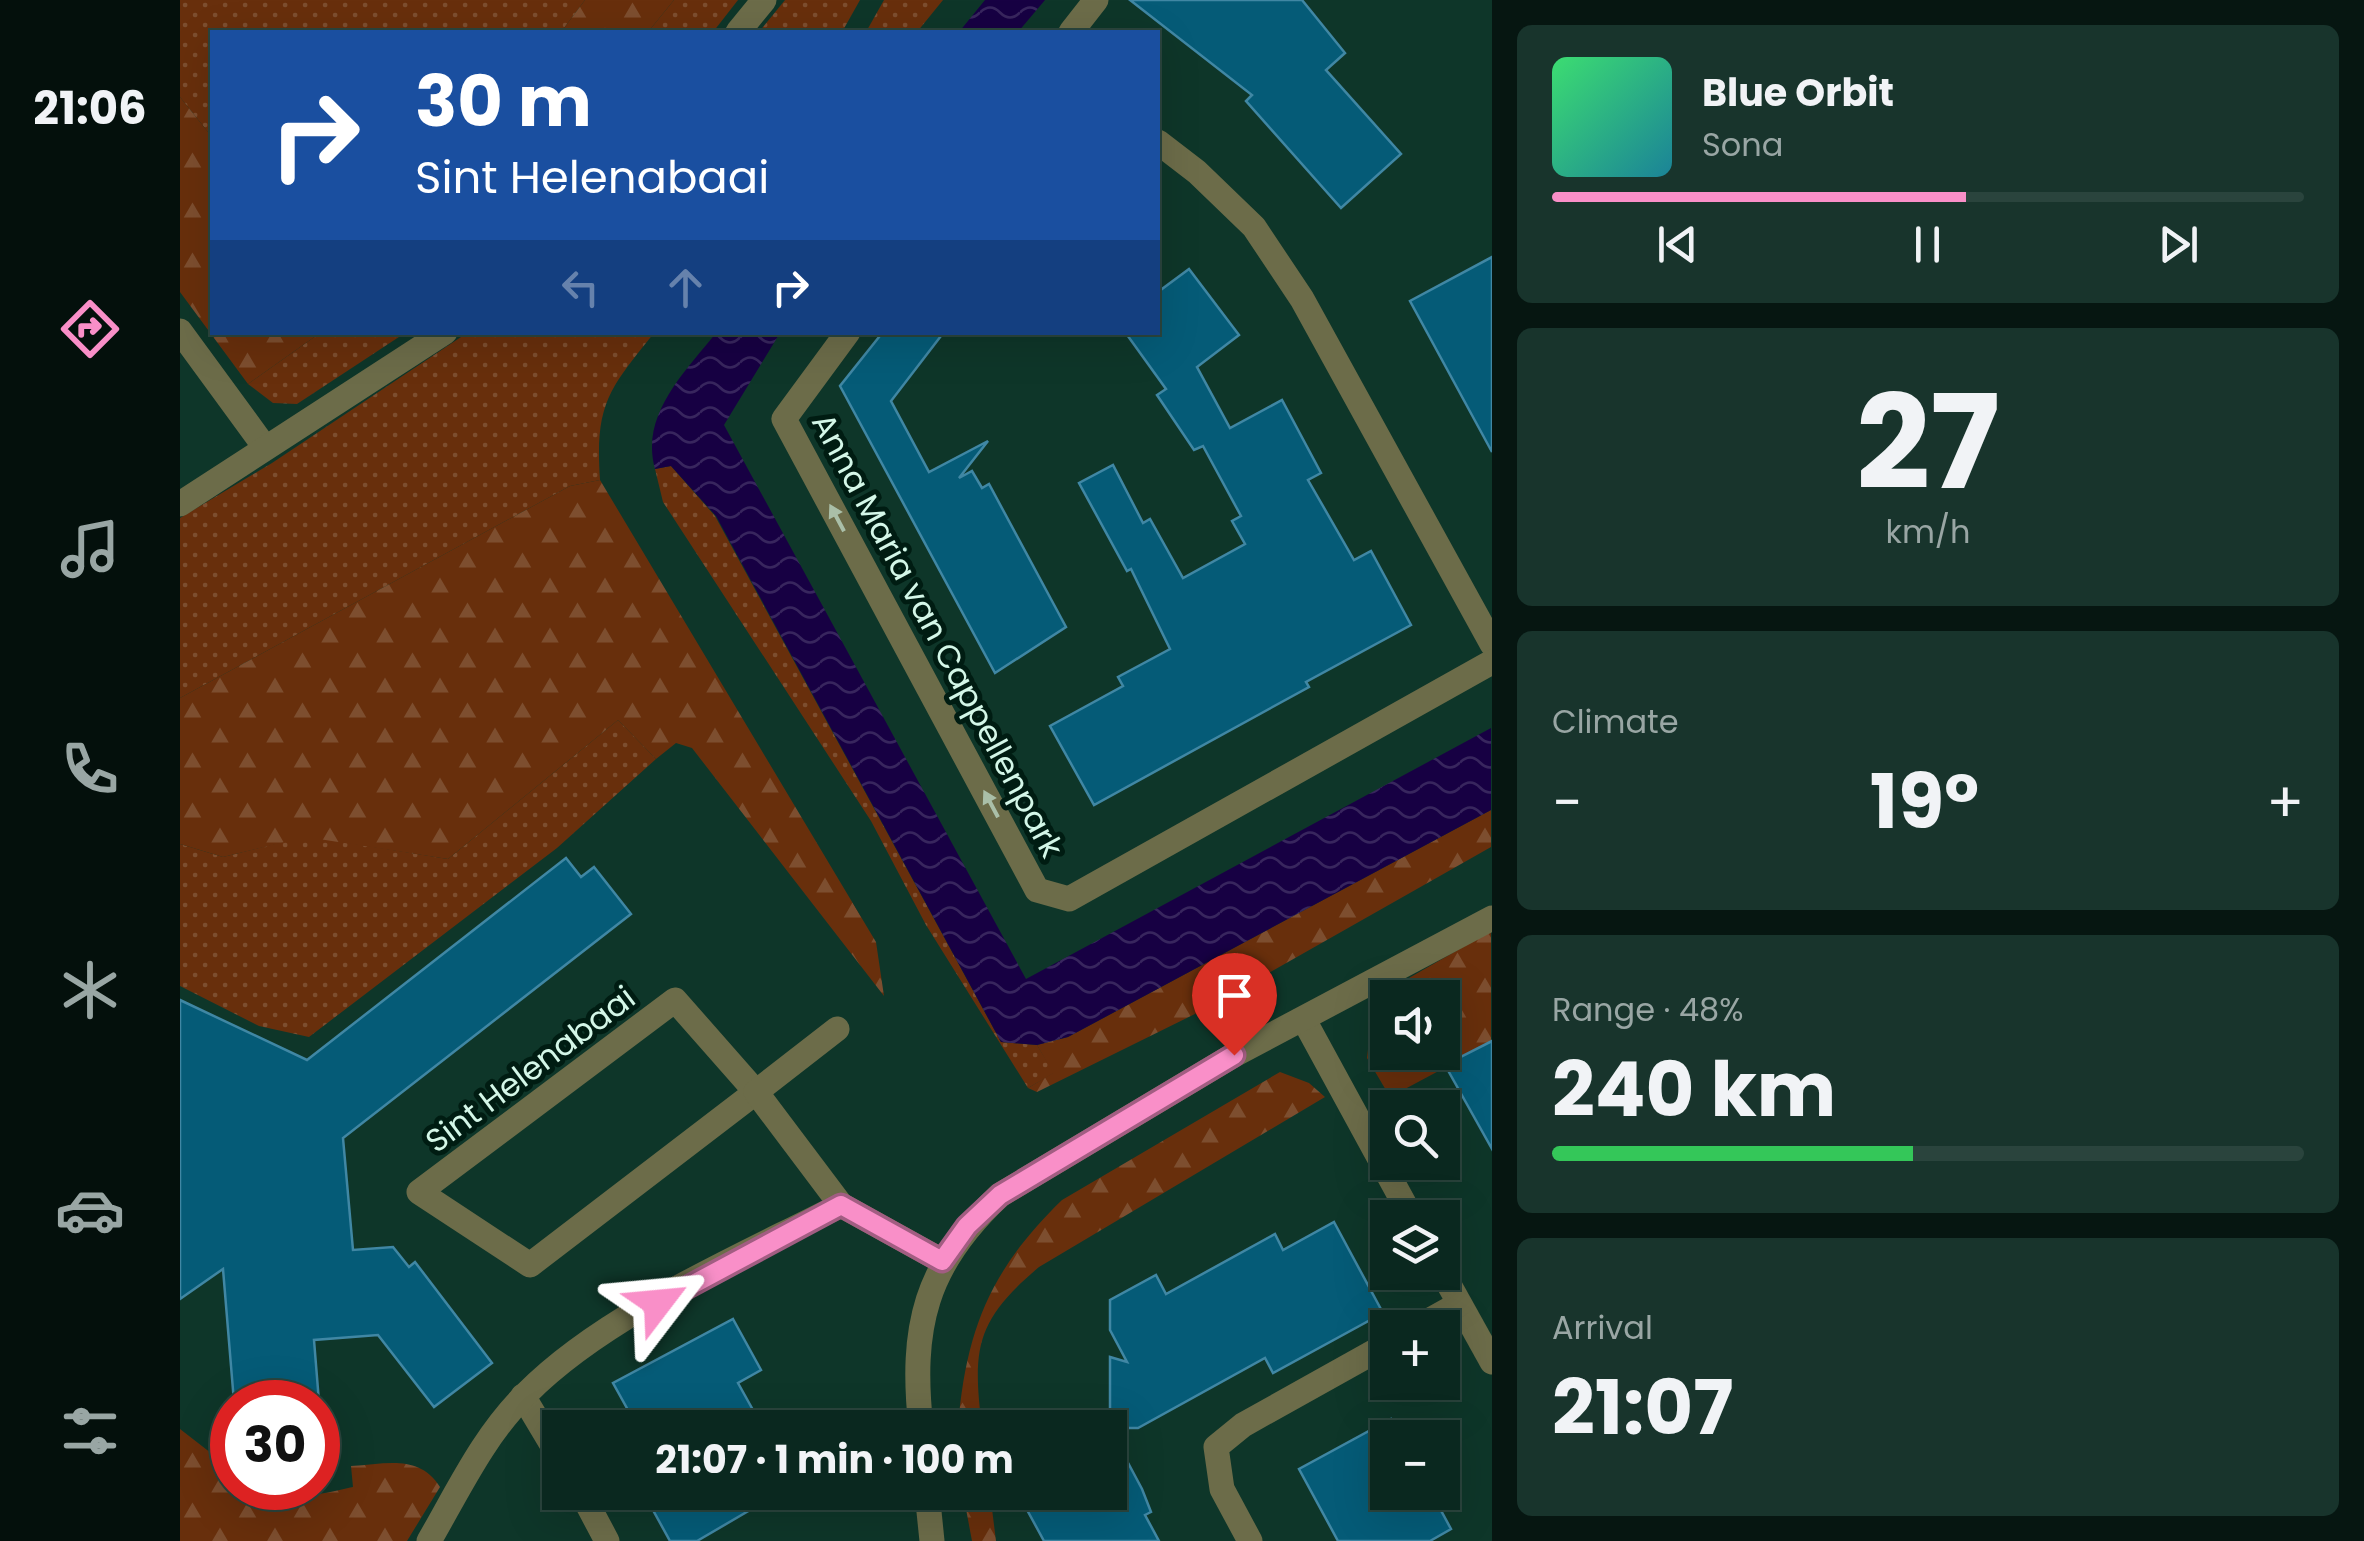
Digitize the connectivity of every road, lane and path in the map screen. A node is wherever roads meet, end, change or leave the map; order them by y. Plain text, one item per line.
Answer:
1 (764, 0) edge
2 (1096, 0) edge
3 (740, 30) edge
4 (1073, 30) edge
5 (1160, 144) edge
6 (180, 331) edge
7 (439, 335) edge
8 (846, 335) edge
9 (264, 446) junction
10 (180, 504) edge
11 (1492, 644) edge
12 (1492, 662) edge
13 (1492, 918) edge
14 (1304, 1020) junction
15 (837, 1028) dead end
16 (756, 1092) junction
17 (1402, 1200) edge
18 (841, 1205) junction
19 (942, 1261) junction
20 (1452, 1290) edge
21 (1459, 1304) junction
22 (1448, 1310) edge
23 (1370, 1354) edge
24 (1492, 1362) edge
25 (523, 1396) junction
26 (918, 1410) edge
27 (542, 1428) edge
28 (591, 1510) edge
29 (929, 1510) edge
30 (429, 1541) edge
31 (607, 1541) edge
32 (932, 1541) edge
33 (1250, 1541) edge

1 - 3 street
2 - 4 street
5 - 11 street
6 - 9 street
7 - 9 street
12 -> 8 street, Anna Maria van Cappellenpark
9 - 10 street
13 - 14 street
14 - 17 street
14 - 19 street
15 - 16 street, Sint Helenabaai
16 - 16 street, Sint Helenabaai
16 - 18 street, Sint Helenabaai
18 - 19 street, Sint Helenabaai
18 - 25 street
19 - 26 street
20 - 21 street
21 - 22 street
21 - 24 street
23 - 33 street
25 - 27 street
25 - 30 street
28 - 31 street
29 - 32 street

